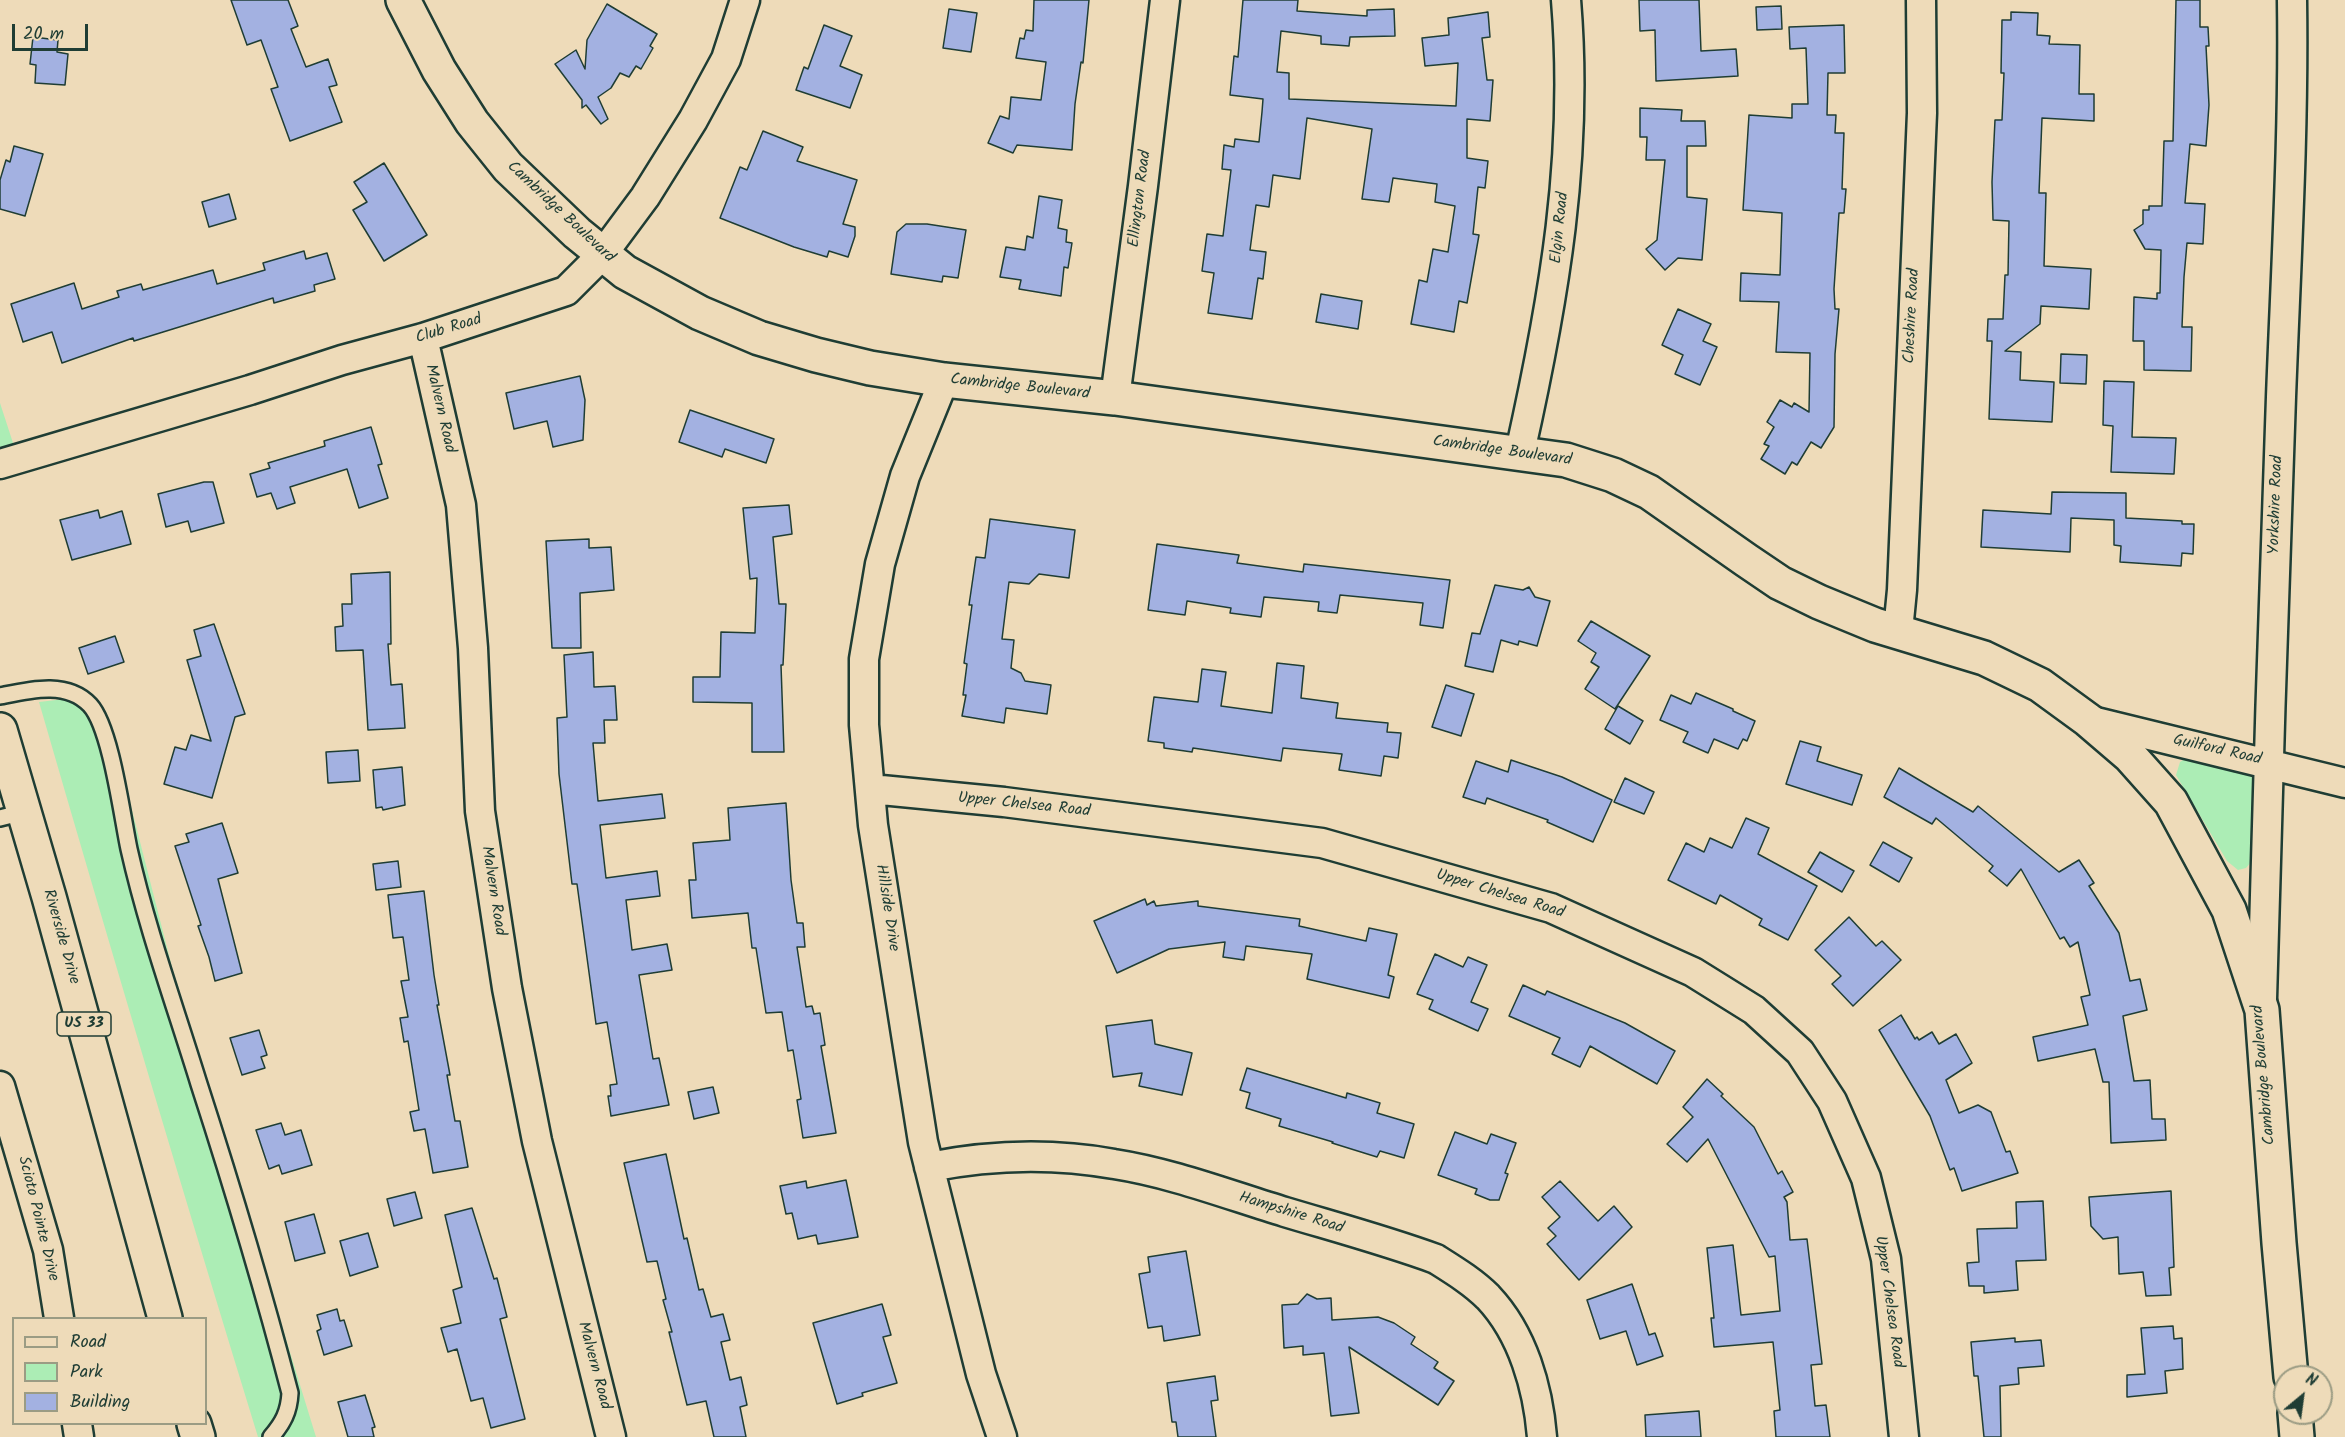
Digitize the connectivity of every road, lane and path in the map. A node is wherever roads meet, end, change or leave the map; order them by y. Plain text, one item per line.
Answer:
1 (403, 0) edge
2 (745, 0) edge
3 (1165, 0) edge
4 (1566, 0) edge
5 (1921, 0) edge
6 (2292, 0) edge
7 (602, 255) junction
8 (423, 338) junction
9 (944, 380) junction
10 (1115, 398) junction
11 (1520, 452) junction
12 (0, 464) edge
13 (1898, 632) junction
14 (0, 696) edge
15 (2088, 720) junction
16 (0, 730) edge
17 (2268, 763) junction
18 (2345, 783) edge
19 (871, 789) junction
20 (12, 815) edge
21 (2262, 1010) junction
22 (0, 1086) edge
23 (929, 1167) junction
24 (59, 1317) edge
25 (165, 1317) edge
26 (2290, 1365) edge
27 (271, 1437) edge
28 (611, 1437) edge
29 (1002, 1437) edge
30 (1542, 1437) edge
31 (1904, 1437) edge

1 - 7 street, Cambridge Boulevard
2 - 7 street, Club Road
3 - 10 street, Ellington Road
4 - 11 street, Elgin Road
5 - 13 street, Cheshire Road
6 - 17 street, Yorkshire Road
7 - 8 street, Club Road
7 - 9 street, Cambridge Boulevard
8 - 12 street, Club Road
8 - 28 street, Malvern Road
9 - 10 street, Cambridge Boulevard
9 - 19 street, Hillside Drive
10 - 11 street, Cambridge Boulevard
11 - 13 street, Cambridge Boulevard
13 - 15 street, Cambridge Boulevard
14 - 27 lane
15 - 17 street, Guilford Road
15 - 21 street, Cambridge Boulevard
16 - 20 street, Riverside Drive / US 33
17 - 18 street, Guilford Road
17 - 21 street, Yorkshire Road
19 - 23 street, Hillside Drive
19 - 31 street, Upper Chelsea Road
20 - 25 street, Riverside Drive / US 33
21 - 26 street, Cambridge Boulevard
22 - 24 street, Scioto Pointe Drive
23 - 29 street, Hillside Drive
23 - 30 street, Hampshire Road

